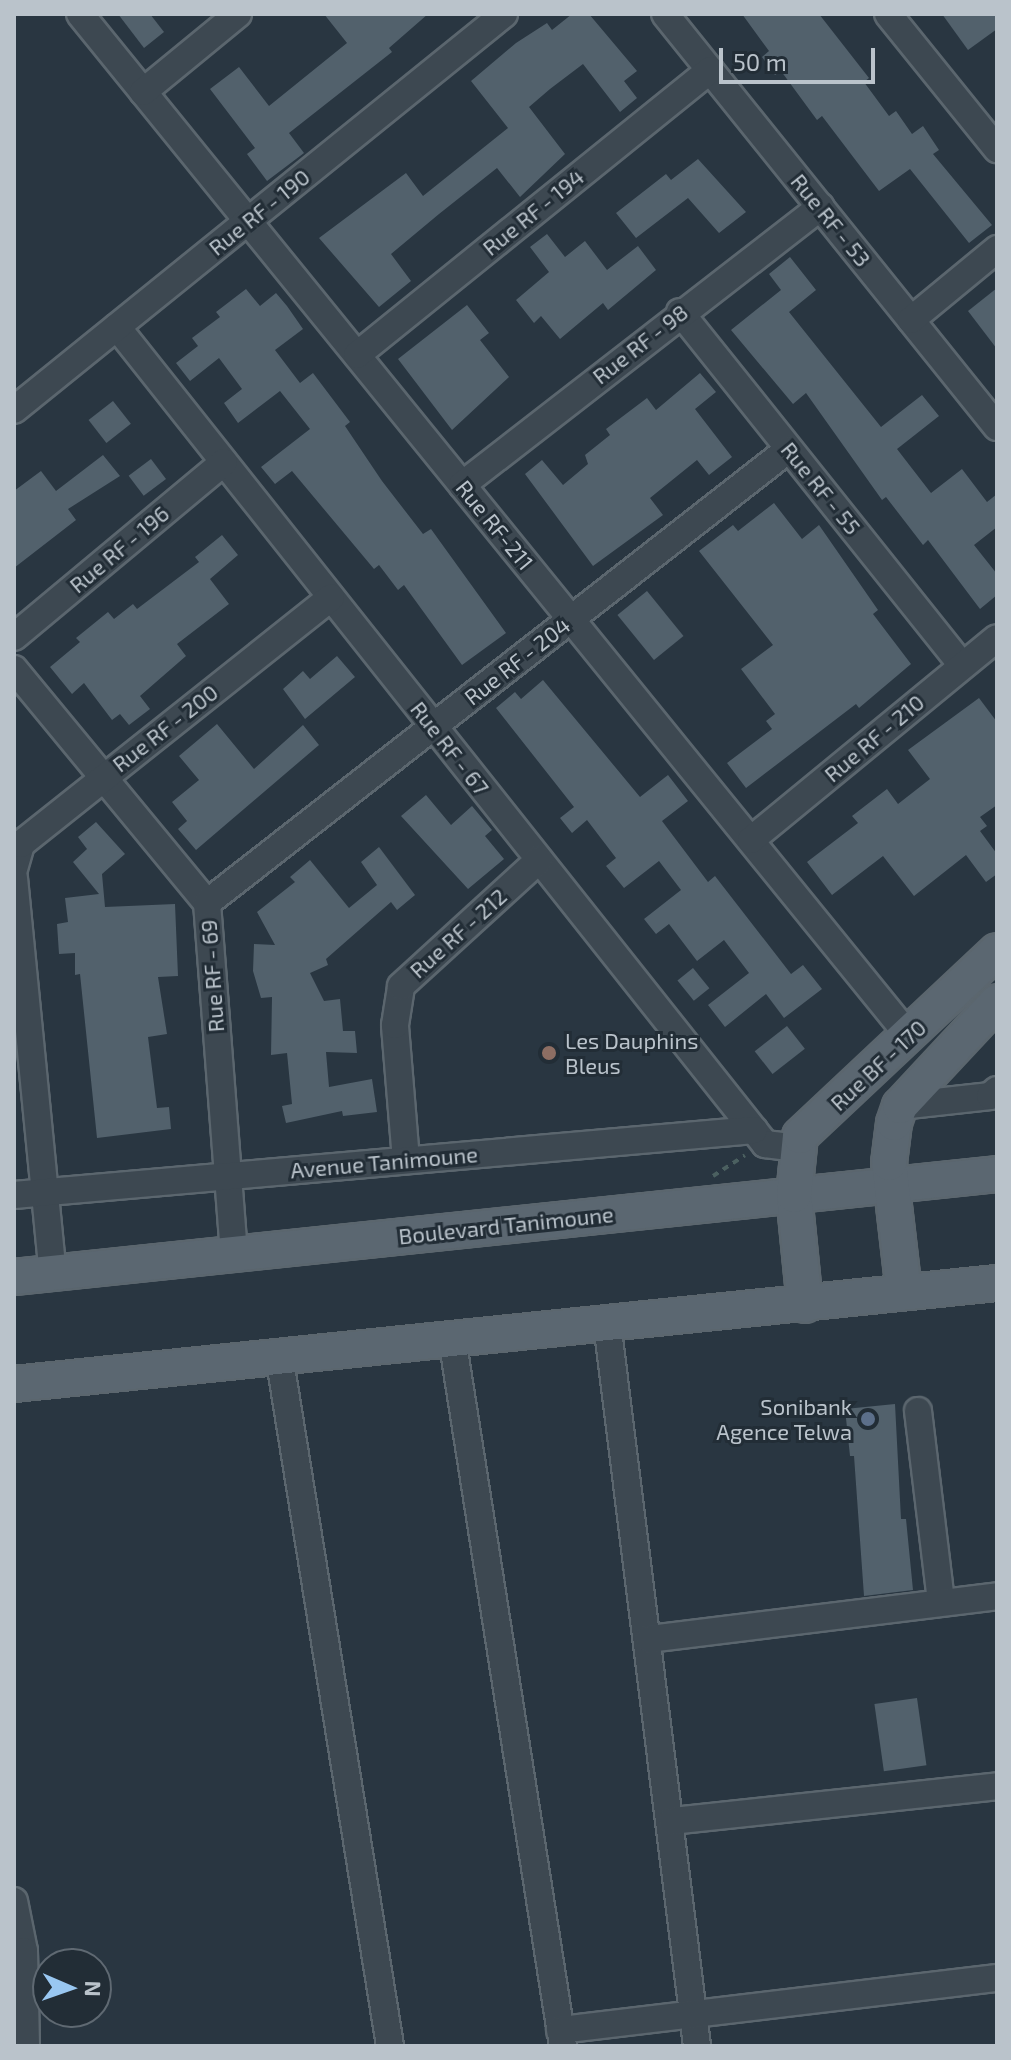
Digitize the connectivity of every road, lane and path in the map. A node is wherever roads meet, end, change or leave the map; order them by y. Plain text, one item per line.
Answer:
1 (80, 14) edge
2 (238, 14) edge
3 (504, 14) edge
4 (665, 14) edge
5 (888, 14) edge
6 (710, 70) junction
7 (143, 92) junction
8 (997, 149) edge
9 (821, 207) junction
10 (248, 221) junction
11 (997, 249) edge
12 (680, 312) junction
13 (911, 320) junction
14 (117, 327) junction
15 (357, 355) junction
16 (14, 410) edge
17 (997, 427) edge
18 (789, 449) junction
19 (224, 462) junction
20 (462, 485) junction
21 (331, 597) junction
22 (571, 618) junction
23 (14, 637) edge
24 (997, 638) edge
25 (962, 665) junction
26 (14, 669) edge
27 (434, 726) junction
28 (105, 774) junction
29 (751, 840) junction
30 (539, 860) junction
31 (14, 869) edge
32 (14, 878) edge
33 (207, 903) junction
34 (997, 951) edge
35 (997, 1002) edge
36 (910, 1037) junction
37 (997, 1090) edge
38 (900, 1106) junction
39 (754, 1130) junction
40 (796, 1148) junction
41 (406, 1160) junction
42 (997, 1174) edge
43 (225, 1176) junction
44 (892, 1184) junction
45 (46, 1192) junction
46 (14, 1195) edge
47 (794, 1195) junction
48 (234, 1255) junction
49 (53, 1273) junction
50 (14, 1277) edge
51 (997, 1283) edge
52 (904, 1292) junction
53 (805, 1305) junction
54 (607, 1323) junction
55 (452, 1338) junction
56 (279, 1355) junction
57 (14, 1384) edge
58 (918, 1411) dead end
59 (997, 1596) edge
60 (941, 1602) junction
61 (649, 1639) junction
62 (997, 1786) edge
63 (672, 1821) junction
64 (14, 1901) edge
65 (997, 1978) edge
66 (694, 2014) junction
67 (562, 2038) edge
68 (26, 2046) edge
69 (390, 2046) edge
70 (697, 2046) edge

1 - 7 street, Rue RF-211
2 - 7 street
3 - 10 street, Rue RF - 190
4 - 6 street, Rue RF - 53
5 - 8 street
6 - 9 street, Rue RF - 53
6 - 15 street, Rue RF - 194
7 - 10 street, Rue RF-211
9 - 12 street, Rue RF - 98
9 - 13 street, Rue RF - 53
10 - 14 street, Rue RF - 190
10 - 15 street, Rue RF-211
11 - 13 street
12 - 18 street, Rue RF - 55
12 - 20 street, Rue RF - 98
13 - 17 street, Rue RF - 53
14 - 16 street, Rue RF - 190
14 - 19 street, Rue RF - 67
15 - 20 street, Rue RF-211
18 - 22 street, Rue RF - 204
18 - 25 street, Rue RF - 55
19 - 21 street, Rue RF - 67
19 - 23 street, Rue RF - 196
20 - 22 street, Rue RF-211
21 - 27 street, Rue RF - 67
21 - 28 street, Rue RF - 200
22 - 27 street, Rue RF - 204
22 - 29 street, Rue RF-211
24 - 25 street, Rue RF - 210
25 - 29 street, Rue RF - 210
26 - 28 street, Rue RF - 69
27 - 30 street, Rue RF - 67
27 - 33 street, Rue RF - 204
28 - 31 street, Rue RF - 200
28 - 33 street, Rue RF - 69
29 - 36 street, Rue RF-211
30 - 39 street, Rue RF - 67
30 - 41 street, Rue RF - 212
32 - 45 street
33 - 43 street, Rue RF - 69
34 - 36 main road, Rue BF - 170
35 - 38 main road, Rue BF - 170
36 - 40 main road, Rue BF - 170
37 - 38 street
38 - 44 main road, Rue BF - 170
39 - 40 street, Rue RF - 67
39 - 41 street, Avenue Tanimoune
40 - 47 main road
41 - 43 street, Avenue Tanimoune
42 - 44 main road, Boulevard Tanimoune
43 - 45 street, Avenue Tanimoune
43 - 48 street, Rue RF - 69
44 - 47 main road, Boulevard Tanimoune
44 - 52 main road, Rue BF - 170
45 - 46 street, Avenue Tanimoune
45 - 49 street
47 - 48 main road, Boulevard Tanimoune
47 - 53 main road
48 - 49 main road, Boulevard Tanimoune
49 - 50 main road, Boulevard Tanimoune
51 - 52 main road
52 - 53 main road
53 - 54 main road
54 - 55 main road
54 - 61 street
55 - 56 main road
55 - 67 street
56 - 57 main road
56 - 69 street
58 - 60 street
59 - 60 street
60 - 61 street
61 - 63 street
62 - 63 street
63 - 66 street
64 - 68 street
65 - 66 street
66 - 67 street
66 - 70 street

